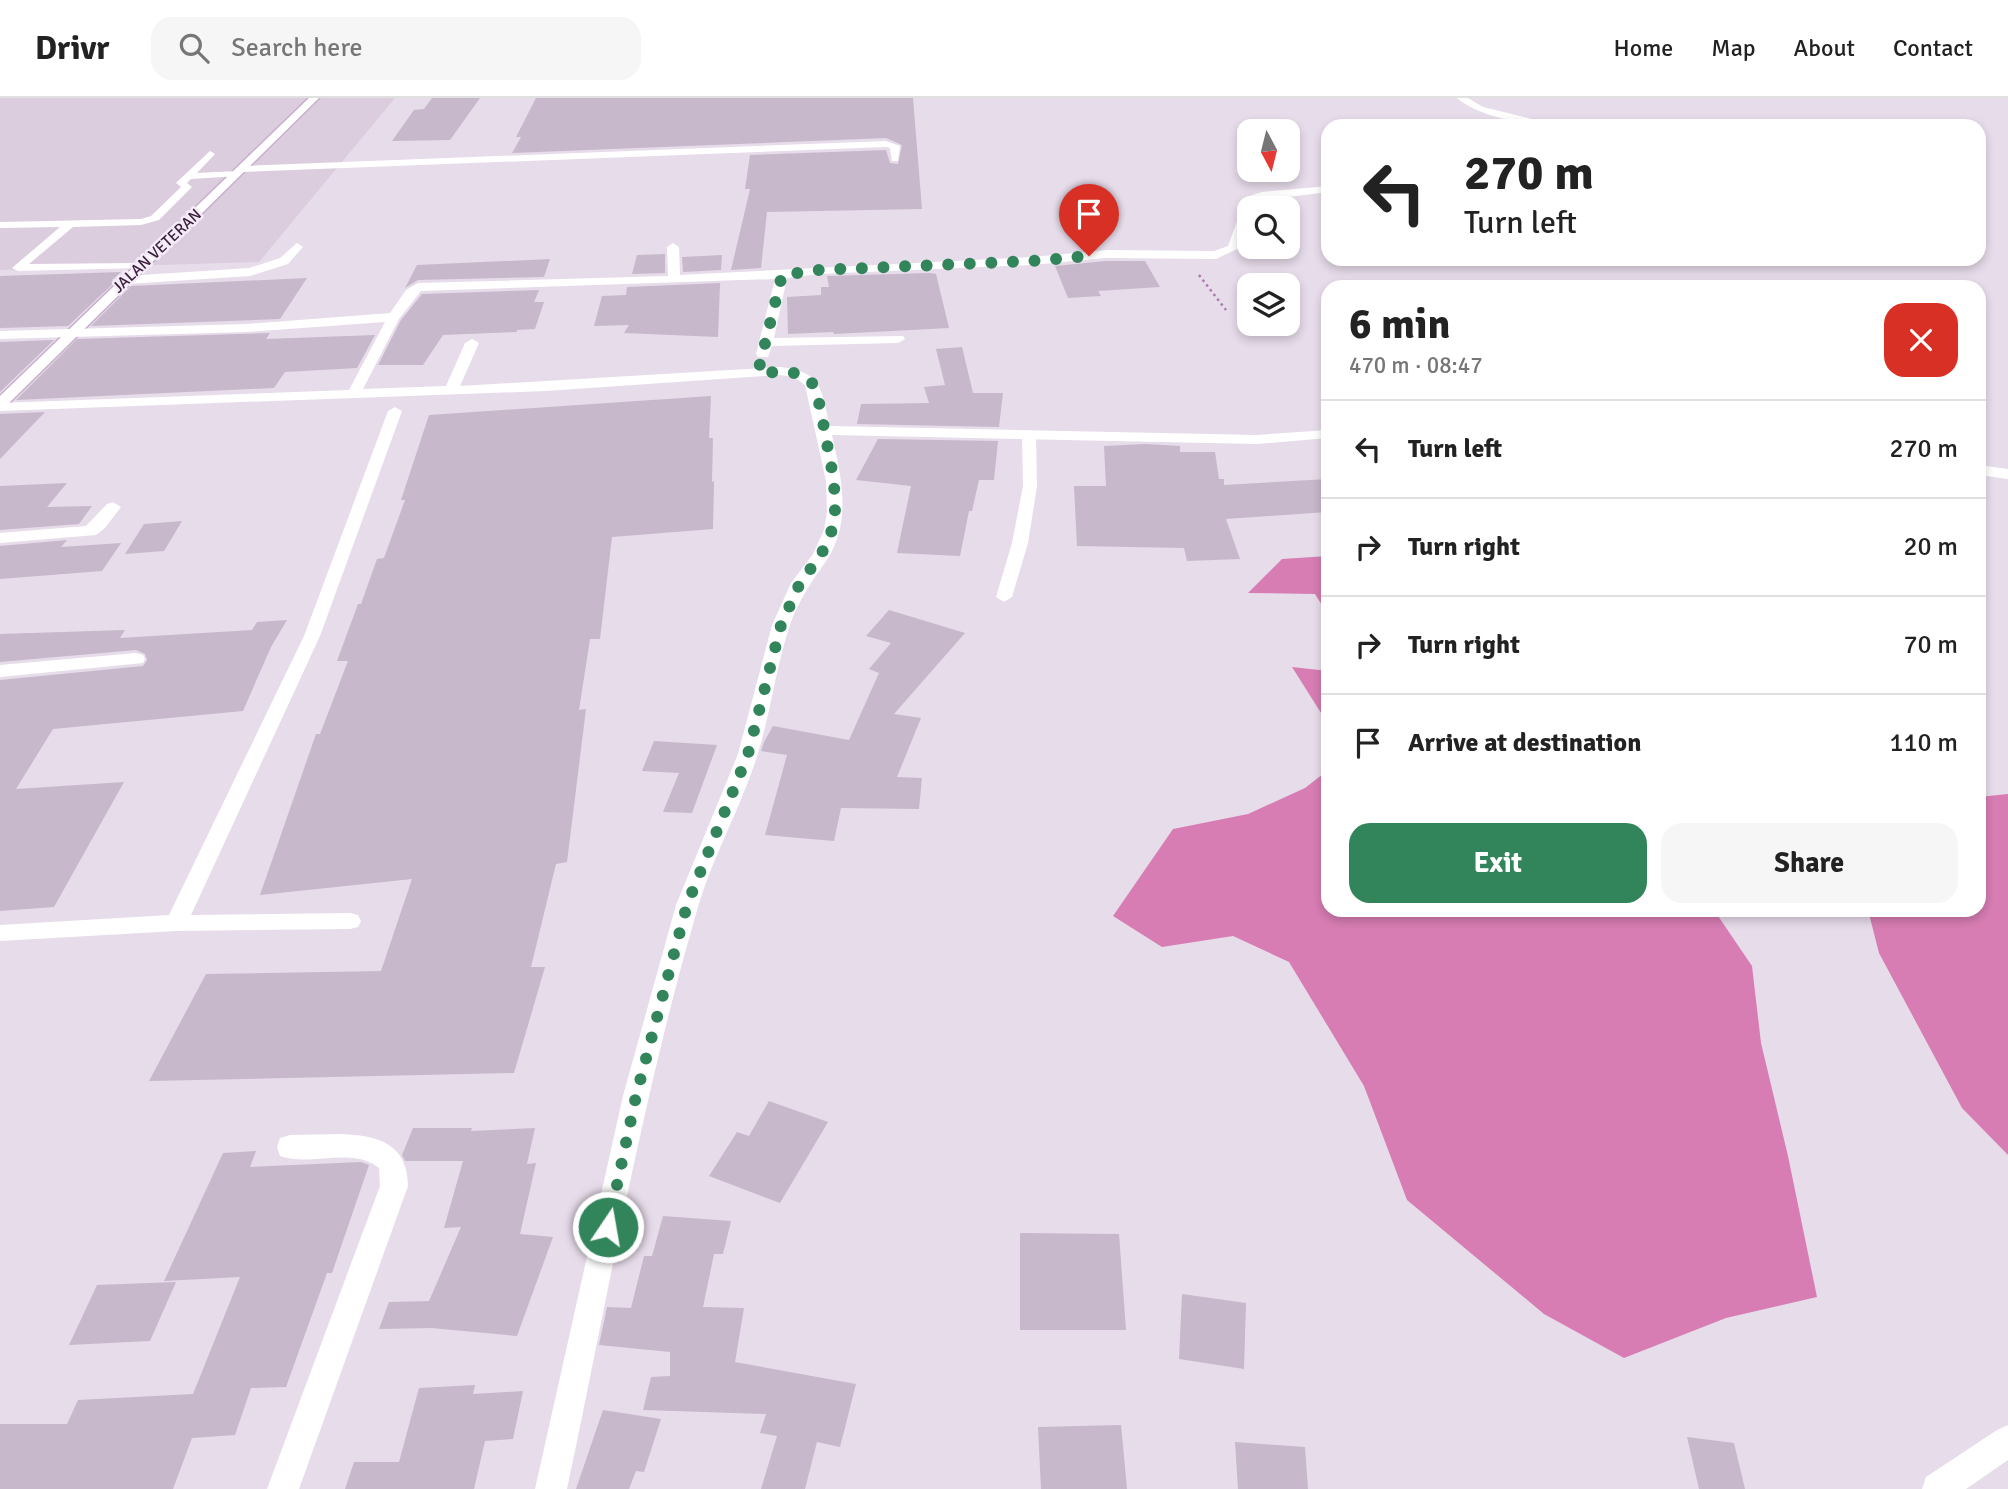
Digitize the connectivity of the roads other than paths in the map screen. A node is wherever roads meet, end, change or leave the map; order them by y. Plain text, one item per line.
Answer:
1 (314, 98) edge
2 (1462, 98) edge
3 (1525, 119) edge
4 (476, 150) dead end
5 (210, 154) dead end
6 (252, 158) junction
7 (895, 159) dead end
8 (239, 172) junction
9 (189, 176) junction
10 (1321, 190) edge
11 (70, 224) junction
12 (0, 225) edge
13 (297, 247) dead end
14 (673, 247) dead end
15 (139, 266) junction
16 (782, 275) junction
17 (674, 277) junction
18 (127, 280) junction
19 (394, 317) junction
20 (71, 333) junction
21 (0, 335) edge
22 (898, 339) dead end
23 (766, 342) junction
24 (471, 343) dead end
25 (758, 372) junction
26 (451, 390) junction
27 (353, 395) junction
28 (0, 406) edge
29 (396, 411) dead end
30 (824, 430) junction
31 (1029, 434) junction
32 (1321, 435) edge
33 (1986, 471) edge
34 (2008, 474) edge
35 (113, 507) dead end
36 (0, 538) edge
37 (1004, 597) dead end
38 (136, 659) dead end
39 (0, 671) edge
40 (350, 921) dead end
41 (176, 923) junction
42 (0, 933) edge
43 (290, 1147) dead end
44 (2008, 1441) edge
45 (282, 1489) edge
46 (551, 1489) edge
47 (1938, 1489) edge

1 - 6 street, JALAN VETERAN
2 - 3 street
4 - 6 lane
5 - 9 lane
6 - 8 street, JALAN VETERAN
7 - 8 lane
8 - 9 lane
8 - 15 street, JALAN VETERAN
9 - 11 lane
10 - 16 street
11 - 12 lane
11 - 15 lane
13 - 18 street
14 - 17 street
15 - 18 street, JALAN VETERAN
16 - 17 street
16 - 23 street
17 - 19 street
18 - 20 street, JALAN VETERAN
19 - 20 street
19 - 27 street
20 - 21 street
20 - 28 street, JALAN VETERAN
22 - 23 street
23 - 25 street
24 - 26 street
25 - 26 street
25 - 30 street
26 - 27 street
27 - 28 street
29 - 41 lane
30 - 31 street
30 - 46 street
31 - 32 street
31 - 37 lane
33 - 34 street
35 - 36 street
38 - 39 street
40 - 41 lane
41 - 42 lane
43 - 45 street
44 - 47 street

